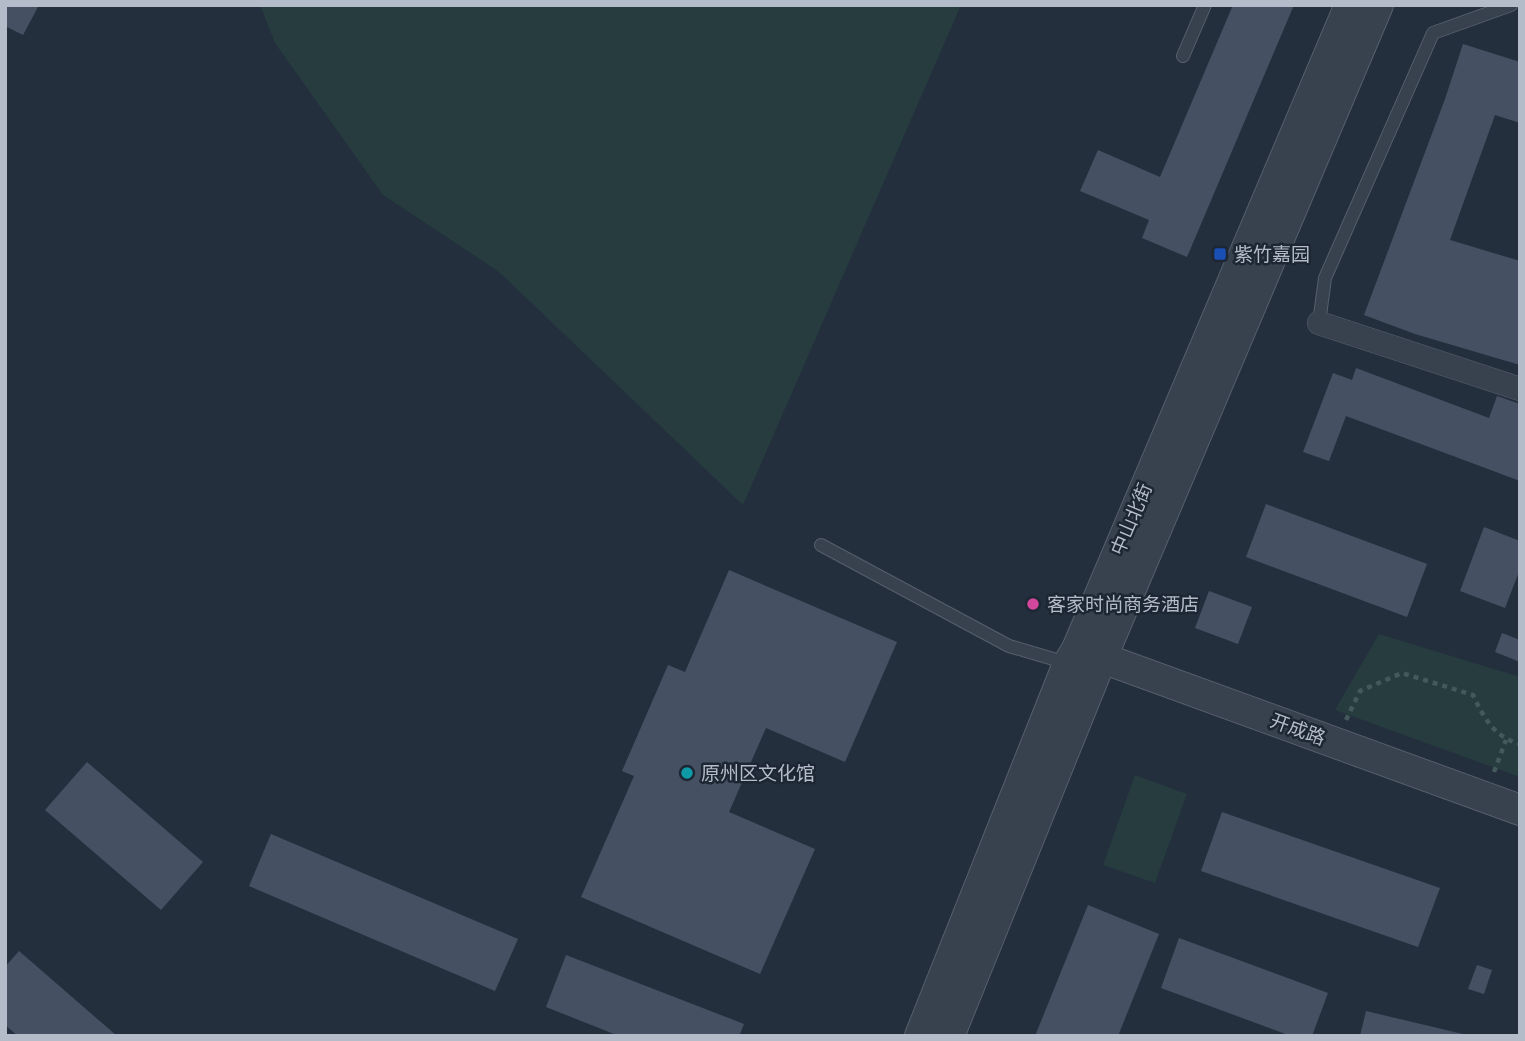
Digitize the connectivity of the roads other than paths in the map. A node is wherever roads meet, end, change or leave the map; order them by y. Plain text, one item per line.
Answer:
1 (1205, 5) edge
2 (1350, 5) edge
3 (1378, 5) edge
4 (1511, 5) edge
5 (1183, 56) dead end
6 (1318, 323) joint
7 (1520, 389) edge
8 (821, 545) dead end
9 (1082, 656) junction
10 (1520, 810) edge
11 (920, 1036) edge
12 (949, 1036) edge

1 - 5 lane
2 - 9 street, 中山北街
3 - 9 street, 中山北街
4 - 6 lane
6 - 7 street
8 - 9 lane
9 - 10 street, 开成路
9 - 11 street, 中山北街
9 - 12 street, 中山北街

